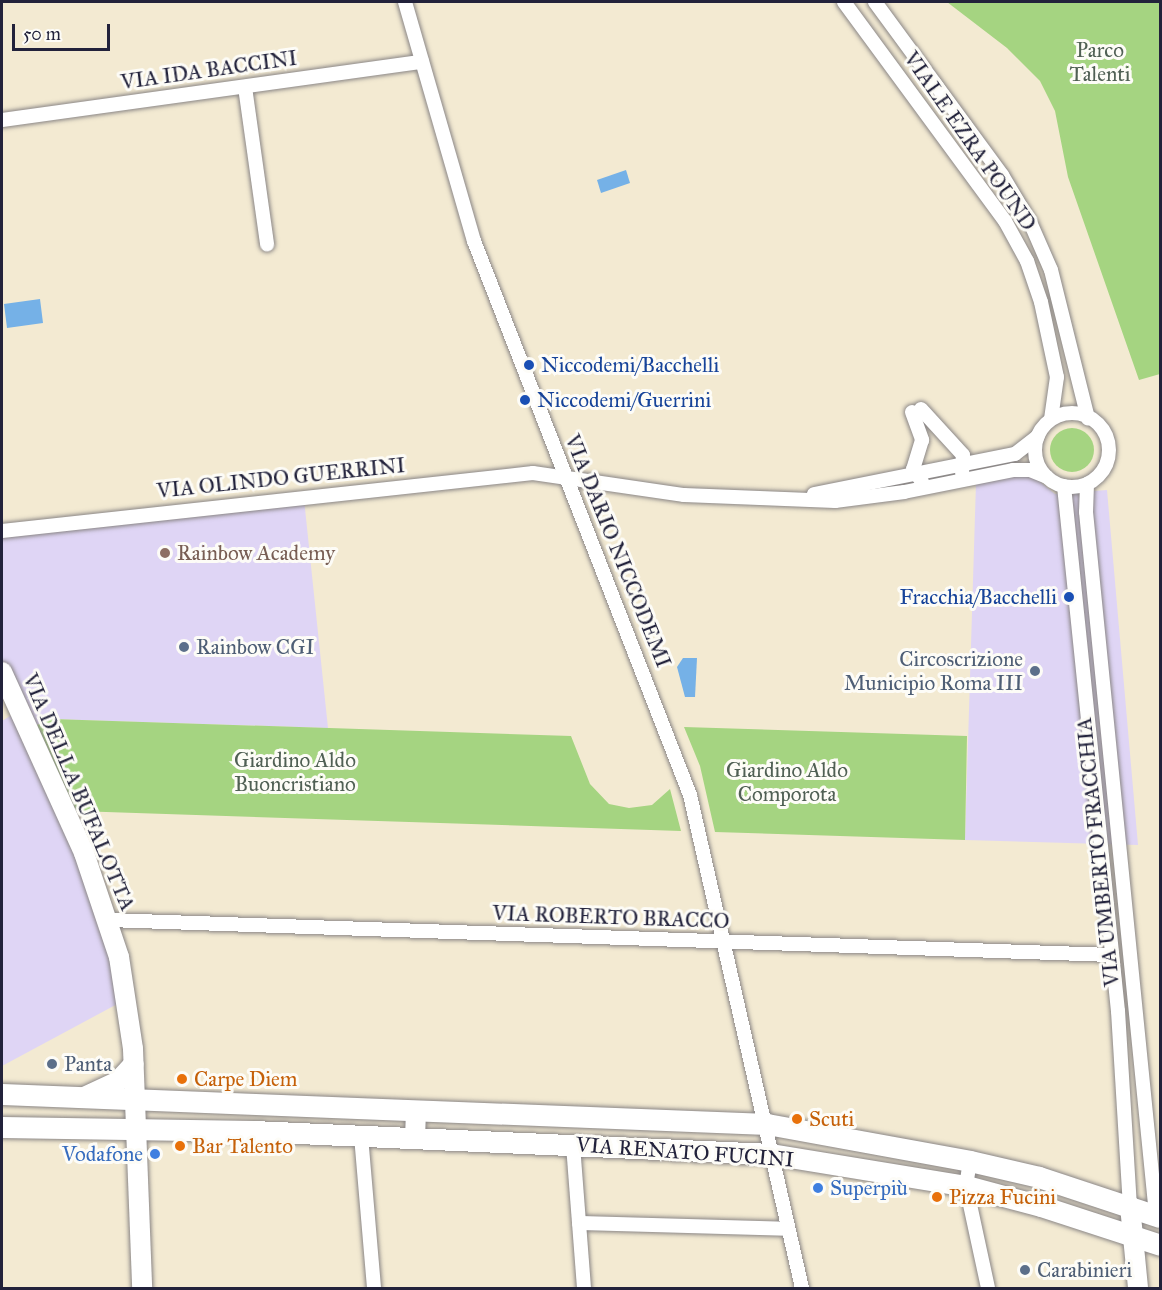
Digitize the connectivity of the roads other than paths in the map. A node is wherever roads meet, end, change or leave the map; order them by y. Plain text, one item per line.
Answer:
1 (405, 2) edge
2 (844, 2) edge
3 (875, 2) edge
4 (422, 62) junction
5 (245, 87) junction
6 (2, 120) edge
7 (267, 244) dead end
8 (1088, 418) junction
9 (1051, 419) junction
10 (1038, 436) junction
11 (964, 465) junction
12 (916, 476) junction
13 (565, 477) junction
14 (1047, 477) junction
15 (960, 481) junction
16 (1087, 484) junction
17 (1064, 486) junction
18 (927, 488) junction
19 (791, 498) junction
20 (2, 531) edge
21 (2, 672) edge
22 (109, 920) junction
23 (724, 942) junction
24 (1112, 955) junction
25 (134, 1064) junction
26 (2, 1094) edge
27 (84, 1097) junction
28 (135, 1099) junction
29 (254, 1104) junction
30 (416, 1112) junction
31 (767, 1124) junction
32 (2, 1127) edge
33 (136, 1128) junction
34 (253, 1131) junction
35 (361, 1136) junction
36 (415, 1139) junction
37 (573, 1145) junction
38 (771, 1155) junction
39 (970, 1161) junction
40 (966, 1186) junction
41 (1130, 1206) junction
42 (1158, 1216) edge
43 (579, 1223) junction
44 (788, 1229) junction
45 (1132, 1234) junction
46 (1160, 1246) edge
47 (142, 1288) edge
48 (374, 1288) edge
49 (584, 1288) edge
50 (802, 1288) edge
51 (988, 1288) edge
52 (1137, 1288) edge

1 - 4 street, VIA DARIO NICCODEMI
2 - 9 street, VIALE EZRA POUND
3 - 8 street, VIALE EZRA POUND
4 - 5 street, VIA IDA BACCINI
4 - 13 street, VIA DARIO NICCODEMI
5 - 6 street, VIA IDA BACCINI
5 - 7 street
8 - 9 street
8 - 16 street
9 - 10 street
10 - 11 street
10 - 14 street
11 - 12 street
11 - 12 street
11 - 15 street
12 - 18 street
12 - 19 street
13 - 19 street, VIA OLINDO GUERRINI
13 - 20 street, VIA OLINDO GUERRINI
13 - 23 street, VIA DARIO NICCODEMI
14 - 15 street
14 - 17 street
15 - 18 street
16 - 17 street
16 - 42 street, VIA UMBERTO FRACCHIA
17 - 24 street, VIA UMBERTO FRACCHIA
18 - 19 street
21 - 22 street, VIA DELLA BUFALOTTA
22 - 23 street, VIA ROBERTO BRACCO
22 - 25 street, VIA DELLA BUFALOTTA
23 - 24 street, VIA ROBERTO BRACCO
23 - 31 street, VIA DARIO NICCODEMI
24 - 41 street, VIA UMBERTO FRACCHIA
25 - 27 street
25 - 28 street, VIA DELLA BUFALOTTA
26 - 27 main road, VIA RENATO FUCINI
27 - 28 main road, VIA RENATO FUCINI
28 - 29 main road, VIA RENATO FUCINI
28 - 33 street, VIA DELLA BUFALOTTA
29 - 30 main road, VIA RENATO FUCINI
29 - 34 street
30 - 31 main road, VIA RENATO FUCINI
30 - 36 street
31 - 38 street, VIA DARIO NICCODEMI
31 - 39 main road, VIA RENATO FUCINI
32 - 33 main road, VIA RENATO FUCINI
33 - 34 main road, VIA RENATO FUCINI
33 - 47 street, VIA DELLA BUFALOTTA
34 - 35 main road, VIA RENATO FUCINI
35 - 36 main road, VIA RENATO FUCINI
35 - 48 street
36 - 37 main road, VIA RENATO FUCINI
37 - 38 main road, VIA RENATO FUCINI
37 - 43 street
38 - 40 main road, VIA RENATO FUCINI
38 - 44 street, VIA DARIO NICCODEMI
39 - 40 street
39 - 41 main road, VIA RENATO FUCINI
40 - 45 main road, VIA RENATO FUCINI
40 - 51 street
41 - 42 main road, VIA RENATO FUCINI
41 - 45 street
42 - 46 street
43 - 44 street
43 - 49 street
44 - 50 street, VIA DARIO NICCODEMI
45 - 46 main road, VIA RENATO FUCINI
45 - 52 street

